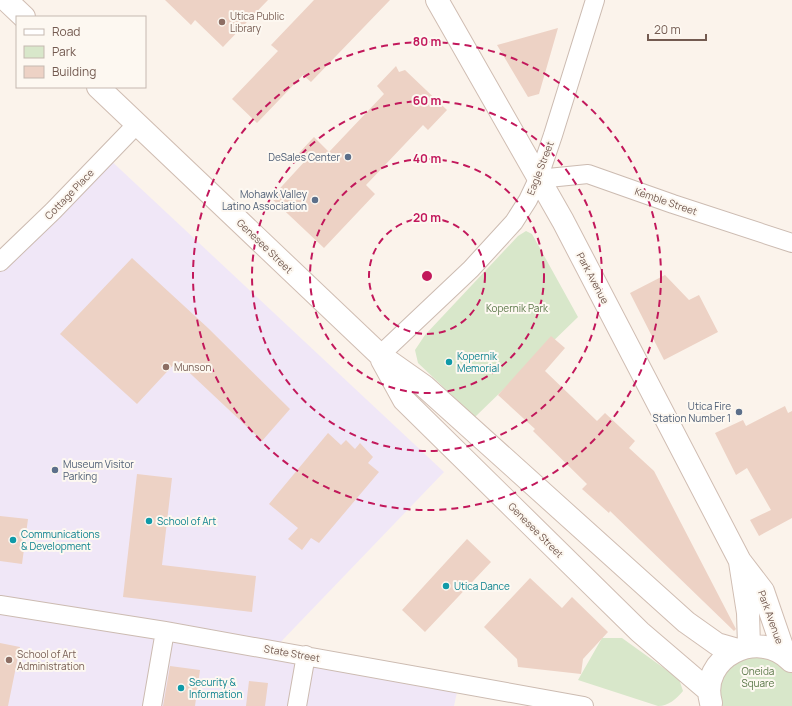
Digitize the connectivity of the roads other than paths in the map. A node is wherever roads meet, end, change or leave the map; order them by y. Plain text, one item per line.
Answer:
1 (6, 0) edge
2 (436, 0) edge
3 (595, 0) edge
4 (23, 16) edge
5 (99, 88) edge
6 (137, 124) junction
7 (538, 180) junction
8 (792, 243) edge
9 (0, 262) edge
10 (380, 355) junction
11 (740, 561) junction
12 (0, 605) edge
13 (165, 631) junction
14 (743, 648) junction
15 (306, 656) junction
16 (790, 660) edge
17 (709, 700) edge
18 (152, 706) edge
19 (297, 706) edge
20 (584, 706) edge

1 - 4 main road
2 - 7 main road, Park Avenue
3 - 7 street, Eagle Street
5 - 6 main road, Genesee Street
6 - 9 street, Cottage Place
6 - 10 main road, Genesee Street
7 - 8 street, Kemble Street
7 - 10 street, Eagle Street
7 - 11 main road, Park Avenue
10 - 14 main road, Genesee Street
10 - 17 main road, Genesee Street
11 - 14 main road, Park Avenue
11 - 16 main road, Park Avenue
12 - 13 street, State Street
13 - 15 street, State Street
13 - 18 street
14 - 16 main road, Genesee Street
14 - 17 main road
15 - 19 street
15 - 20 street, State Street

